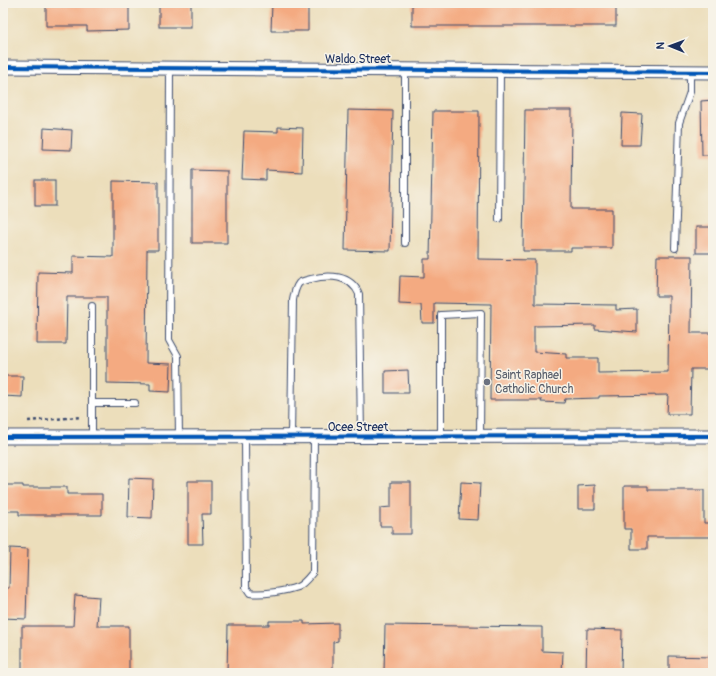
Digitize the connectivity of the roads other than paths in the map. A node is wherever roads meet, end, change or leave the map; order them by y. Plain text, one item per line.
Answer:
1 (3, 67) edge
2 (170, 68) junction
3 (405, 69) junction
4 (500, 70) junction
5 (690, 71) junction
6 (713, 72) edge
7 (499, 219) dead end
8 (405, 243) dead end
9 (675, 248) dead end
10 (92, 306) dead end
11 (135, 403) dead end
12 (92, 404) junction
13 (179, 436) junction
14 (245, 436) junction
15 (441, 436) junction
16 (480, 436) junction
17 (713, 436) edge
18 (3, 437) edge
19 (92, 437) junction
20 (291, 437) junction
21 (314, 437) junction
22 (361, 437) junction

1 - 2 street, Waldo Street
2 - 3 street, Waldo Street
2 - 13 lane
3 - 4 street, Waldo Street
3 - 8 lane
4 - 5 street, Waldo Street
4 - 7 lane
5 - 6 street, Waldo Street
5 - 9 lane
10 - 12 lane
11 - 12 lane
12 - 19 lane
13 - 14 street, Ocee Street
13 - 19 street, Ocee Street
14 - 20 street, Ocee Street
14 - 21 lane
15 - 16 street, Ocee Street
15 - 16 lane
15 - 22 street, Ocee Street
16 - 17 street, Ocee Street
18 - 19 street, Ocee Street
20 - 21 street, Ocee Street
20 - 22 lane
21 - 22 street, Ocee Street

